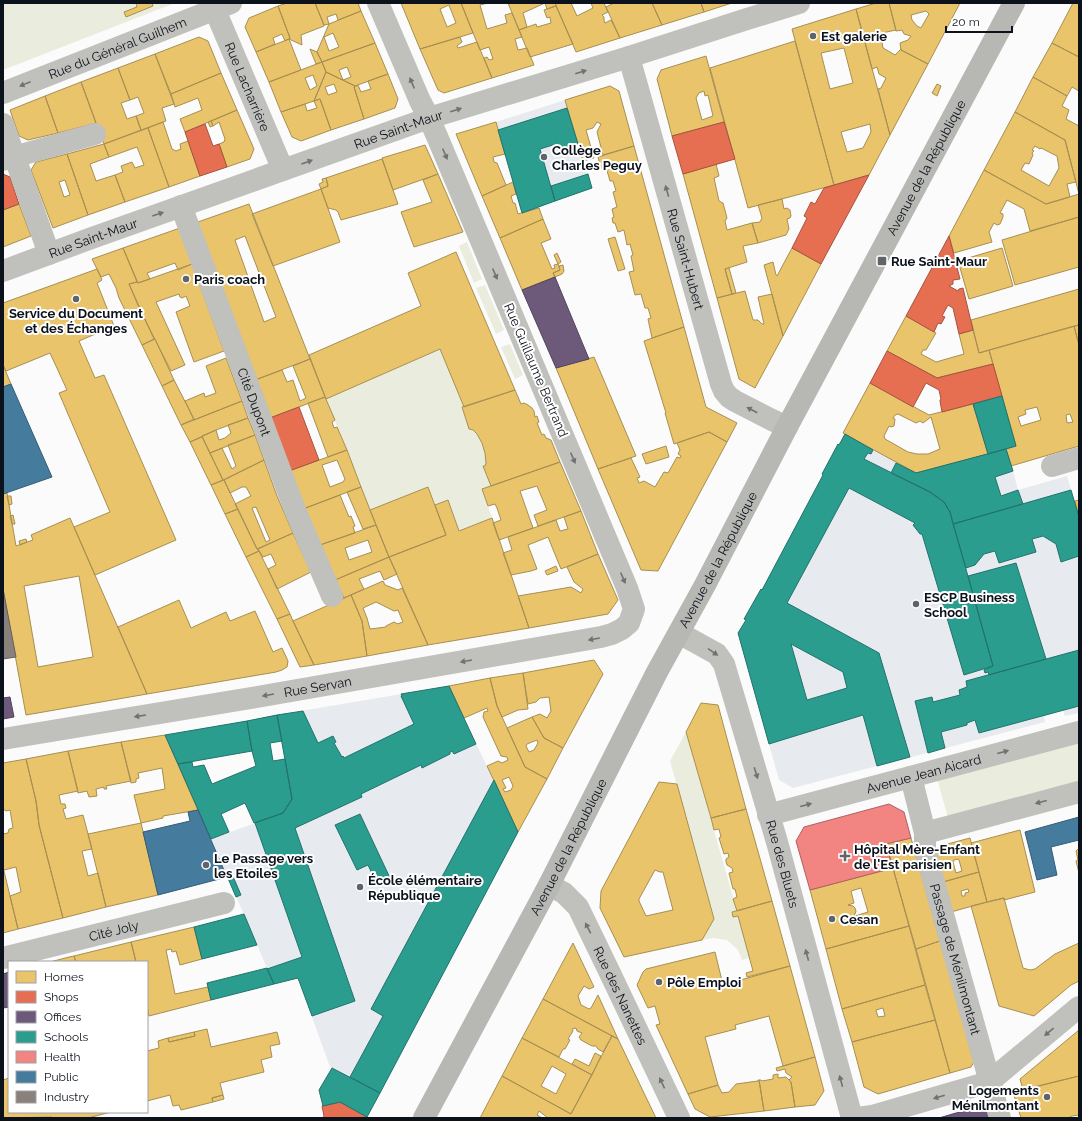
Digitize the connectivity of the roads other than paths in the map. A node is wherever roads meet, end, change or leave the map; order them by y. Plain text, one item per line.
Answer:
1 (378, 3) edge
2 (799, 3) edge
3 (1014, 3) edge
4 (219, 5) edge
5 (629, 57) junction
6 (3, 93) edge
7 (430, 118) junction
8 (3, 124) edge
9 (95, 134) dead end
10 (9, 158) edge
11 (283, 170) junction
12 (181, 206) junction
13 (49, 254) junction
14 (3, 271) edge
15 (787, 427) junction
16 (1079, 458) edge
17 (1052, 466) dead end
18 (332, 596) dead end
19 (629, 623) joint
20 (679, 633) junction
21 (1079, 732) edge
22 (3, 739) edge
23 (911, 777) junction
24 (1079, 792) edge
25 (768, 814) junction
26 (925, 833) junction
27 (549, 885) junction
28 (224, 903) dead end
29 (3, 958) edge
30 (1079, 1007) edge
31 (990, 1082) junction
32 (424, 1118) edge
33 (678, 1118) edge
34 (852, 1118) edge
35 (858, 1118) edge
36 (1000, 1118) edge

7 -> 1 street, Rue Guillaume Bertrand
2 - 5 street, Rue Saint-Maur
3 - 15 main road, Avenue de la République
4 -> 6 street, Rue du Général Guilhem
4 - 11 street, Rue Lacharrière
7 -> 5 street, Rue Saint-Maur
15 -> 5 street, Rue Saint-Hubert
11 -> 7 street, Rue Saint-Maur
7 -> 19 street, Rue Guillaume Bertrand
8 - 10 street
9 - 10 street
10 - 13 street
11 - 12 street, Rue Saint-Maur
13 -> 12 street, Rue Saint-Maur
12 - 18 street, Cité Dupont
13 - 14 street, Rue Saint-Maur
15 - 20 main road, Avenue de la République
16 - 17 street
19 -> 22 street, Rue Servan
20 -> 25 street, Rue des Bluets
20 - 27 main road, Avenue de la République
23 -> 21 street, Avenue Jean Aicard
25 -> 23 street, Avenue Jean Aicard
23 - 26 street, Passage de Ménilmontant
24 -> 26 street
34 -> 25 street, Rue des Bluets
26 - 31 street, Passage de Ménilmontant
27 - 32 main road, Avenue de la République
33 -> 27 street, Rue des Nanettes
28 - 29 street, Cité Joly
30 -> 31 street
31 -> 35 street
31 - 36 street, Passage de Ménilmontant

